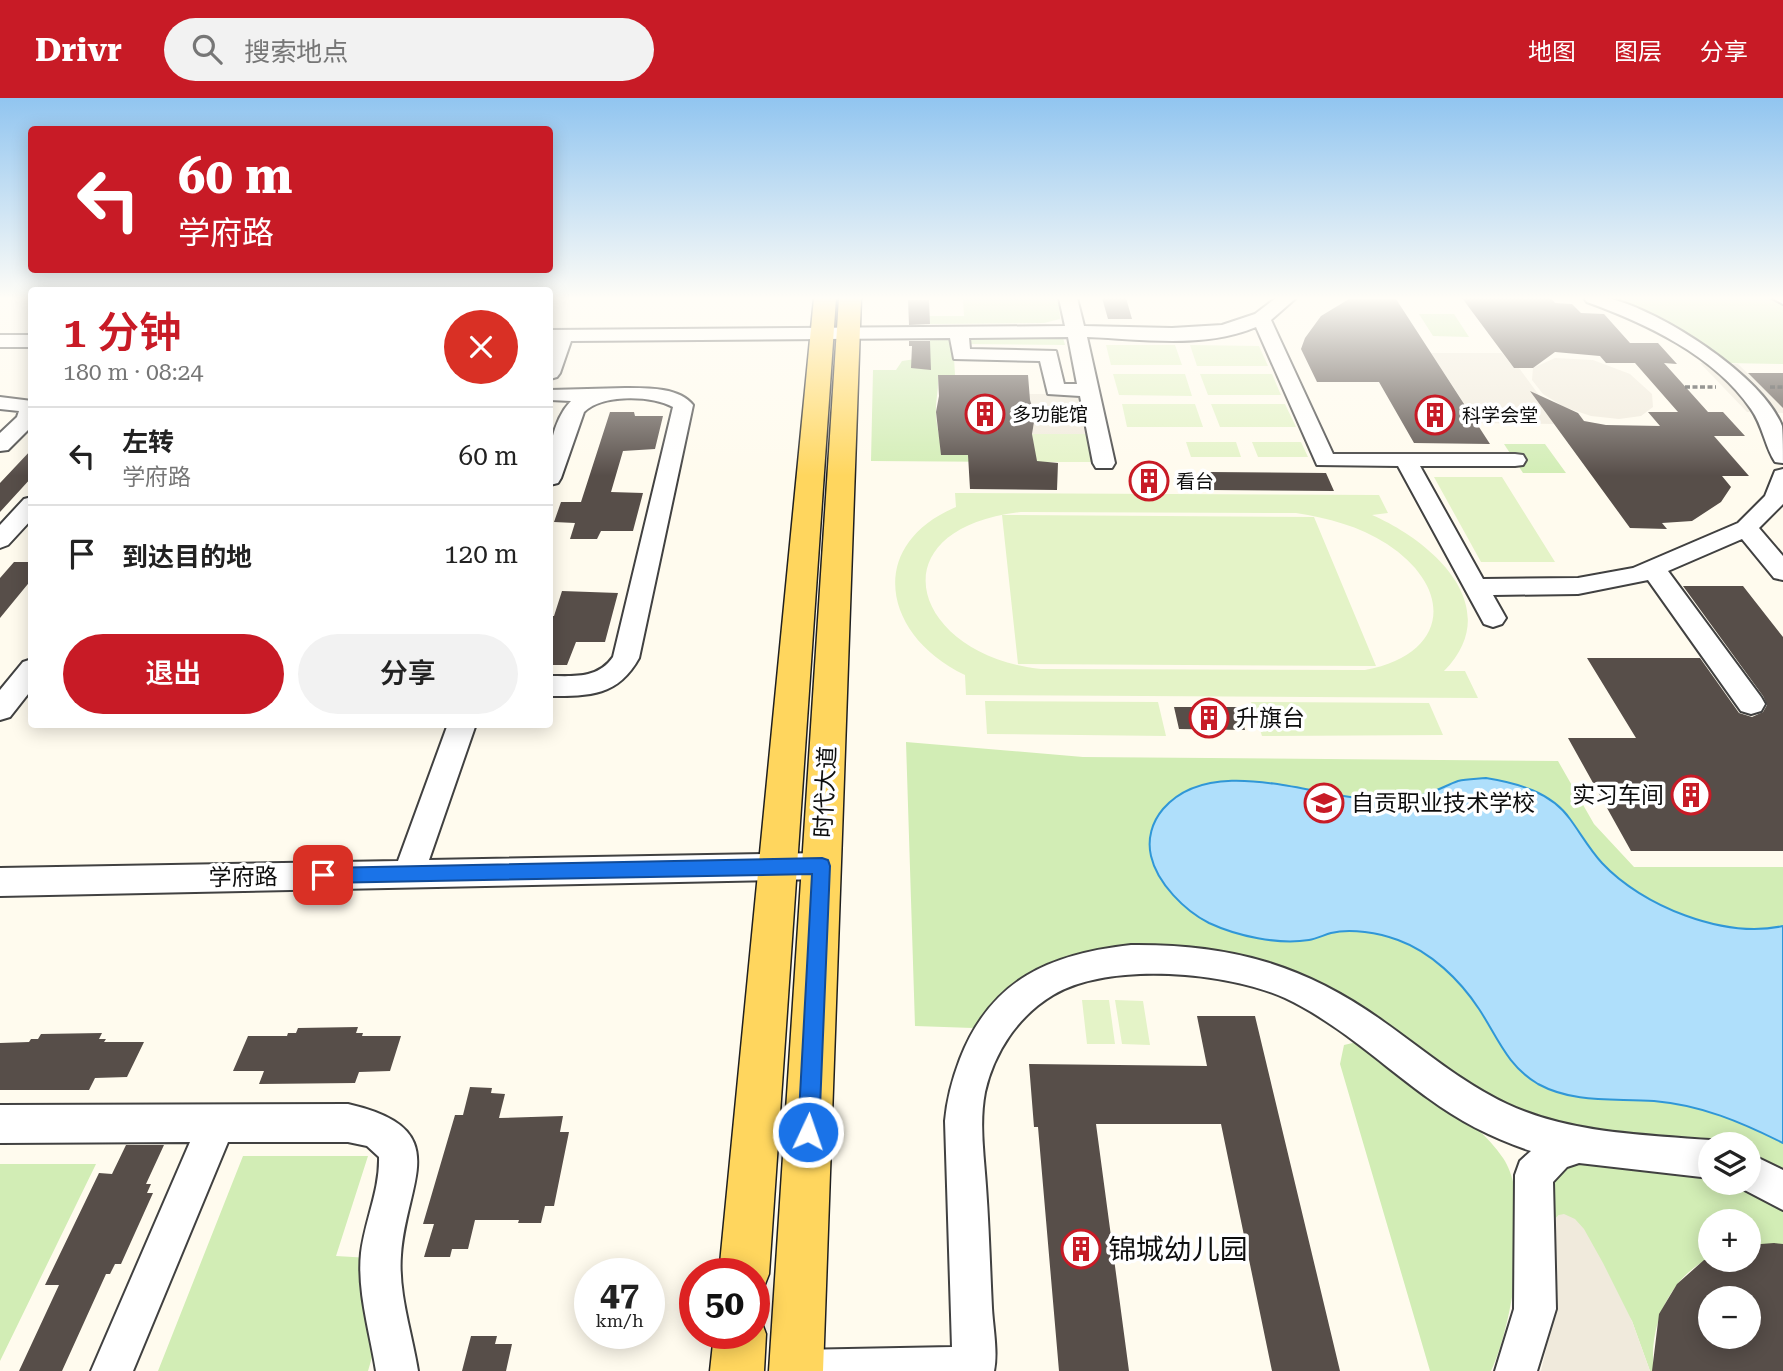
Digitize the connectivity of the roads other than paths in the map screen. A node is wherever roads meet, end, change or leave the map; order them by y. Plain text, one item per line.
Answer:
1 (832, 357) edge
2 (835, 357) edge
3 (1049, 357) edge
4 (1082, 357) edge
5 (1279, 357) edge
6 (1706, 357) edge
7 (1089, 390) junction
8 (553, 395) edge
9 (553, 395) edge
10 (608, 395) junction
11 (0, 402) edge
12 (28, 409) edge
13 (574, 410) junction
14 (28, 417) edge
15 (0, 445) edge
16 (1783, 457) edge
17 (1405, 460) junction
18 (1515, 460) dead end
19 (1104, 463) dead end
20 (553, 470) edge
21 (1783, 476) edge
22 (28, 510) edge
23 (1746, 528) junction
24 (0, 541) edge
25 (28, 542) edge
26 (1653, 569) junction
27 (1783, 572) edge
28 (1476, 587) junction
29 (1493, 618) dead end
30 (28, 673) edge
31 (553, 686) edge
32 (1751, 704) dead end
33 (0, 710) edge
34 (461, 728) edge
35 (778, 866) junction
36 (822, 866) junction
37 (409, 874) junction
38 (0, 882) edge
39 (1494, 1118) junction
40 (217, 1123) junction
41 (0, 1124) edge
42 (1576, 1146) junction
43 (1698, 1158) edge
44 (1534, 1175) junction
45 (1761, 1179) edge
46 (1783, 1191) edge
47 (745, 1258) edge
48 (739, 1349) edge
49 (112, 1371) edge
50 (397, 1371) edge
51 (737, 1371) edge
52 (796, 1371) edge
53 (1516, 1371) edge

1 - 35 main road, 时代大道
2 - 36 main road, 时代大道
3 - 7 street
4 - 7 street
5 - 17 street
6 - 16 street
7 - 19 street
8 - 10 street
9 - 13 street
10 - 13 street
10 - 31 street
11 - 12 street
13 - 20 street
14 - 15 street
17 - 18 street
17 - 28 street
21 - 23 street
22 - 24 street
23 - 26 street
23 - 27 street
24 - 25 street
26 - 28 street
26 - 32 street
28 - 29 street
30 - 33 street
34 - 37 street
35 - 36 street, 学府路
35 - 37 street, 学府路
35 - 47 main road, 时代大道
36 - 52 main road, 时代大道
37 - 38 street, 学府路
39 - 42 street
39 - 44 street
39 - 52 street
40 - 41 street
40 - 49 street
40 - 50 street
42 - 43 street
42 - 44 street
44 - 53 street
45 - 46 street
48 - 51 main road

